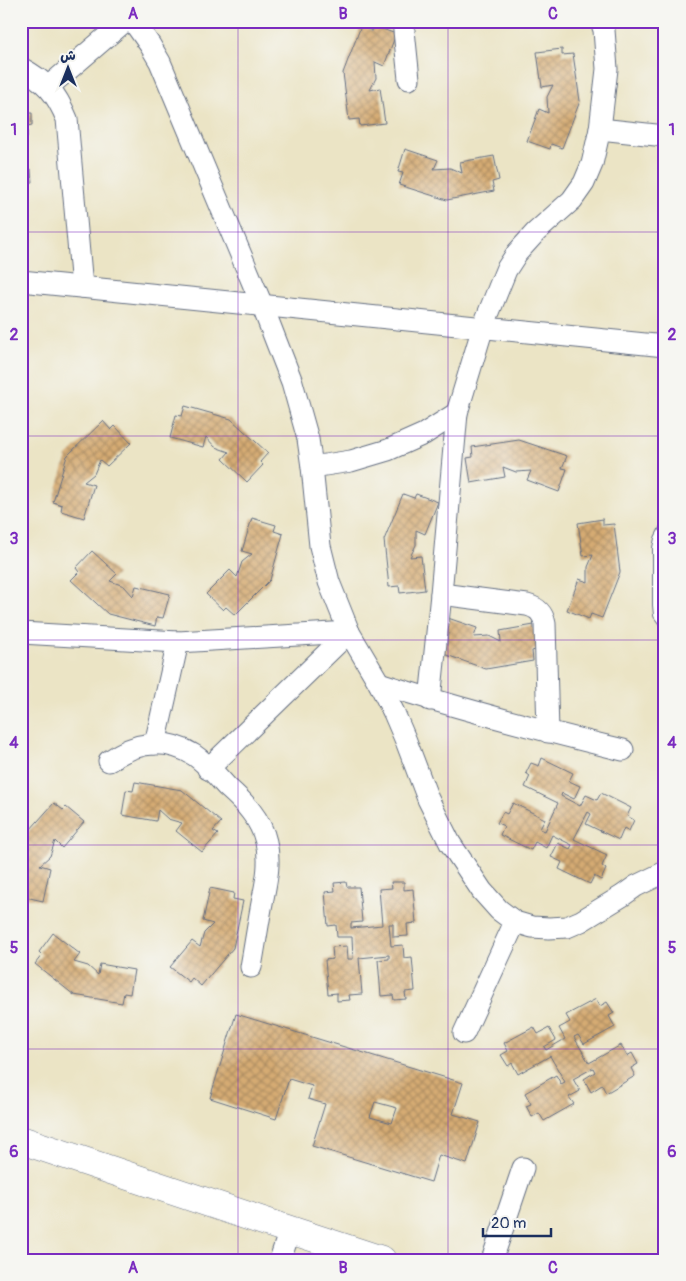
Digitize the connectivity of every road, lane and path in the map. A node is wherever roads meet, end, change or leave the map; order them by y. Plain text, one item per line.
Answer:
1 (125, 21) edge
2 (133, 21) edge
3 (403, 21) edge
4 (601, 21) edge
5 (21, 68) edge
6 (409, 78) dead end
7 (48, 87) junction
8 (600, 129) junction
9 (665, 136) edge
10 (21, 281) edge
11 (82, 287) junction
12 (262, 305) junction
13 (483, 327) junction
14 (665, 346) edge
15 (457, 413) junction
16 (312, 467) junction
17 (665, 529) edge
18 (441, 594) junction
19 (665, 623) edge
20 (349, 632) junction
21 (21, 633) edge
22 (178, 642) junction
23 (379, 684) junction
24 (430, 700) junction
25 (548, 732) junction
26 (154, 744) junction
27 (623, 750) dead end
28 (108, 761) dead end
29 (208, 769) junction
30 (665, 872) edge
31 (515, 922) junction
32 (251, 967) dead end
33 (464, 1033) dead end
34 (21, 1140) edge
35 (523, 1168) dead end
36 (290, 1230) junction
37 (280, 1260) edge
38 (382, 1260) edge
39 (492, 1260) edge

1 - 7 street
2 - 12 street
3 - 6 street
4 - 8 street
5 - 7 street
7 - 11 street
8 - 9 street
8 - 13 street
10 - 11 street
11 - 12 street
12 - 13 street
12 - 16 street
13 - 14 street
13 - 15 street
15 - 16 street
15 - 18 street
16 - 20 street
17 - 19 lane
18 - 24 street
18 - 25 street
20 - 22 street
20 - 23 street
20 - 29 street
21 - 22 street
22 - 26 street
23 - 24 street
23 - 31 street
24 - 25 street
25 - 27 street
26 - 28 street
26 - 29 street
29 - 32 street
30 - 31 street
31 - 33 street
34 - 36 main road
35 - 39 street
36 - 37 street
36 - 38 main road

